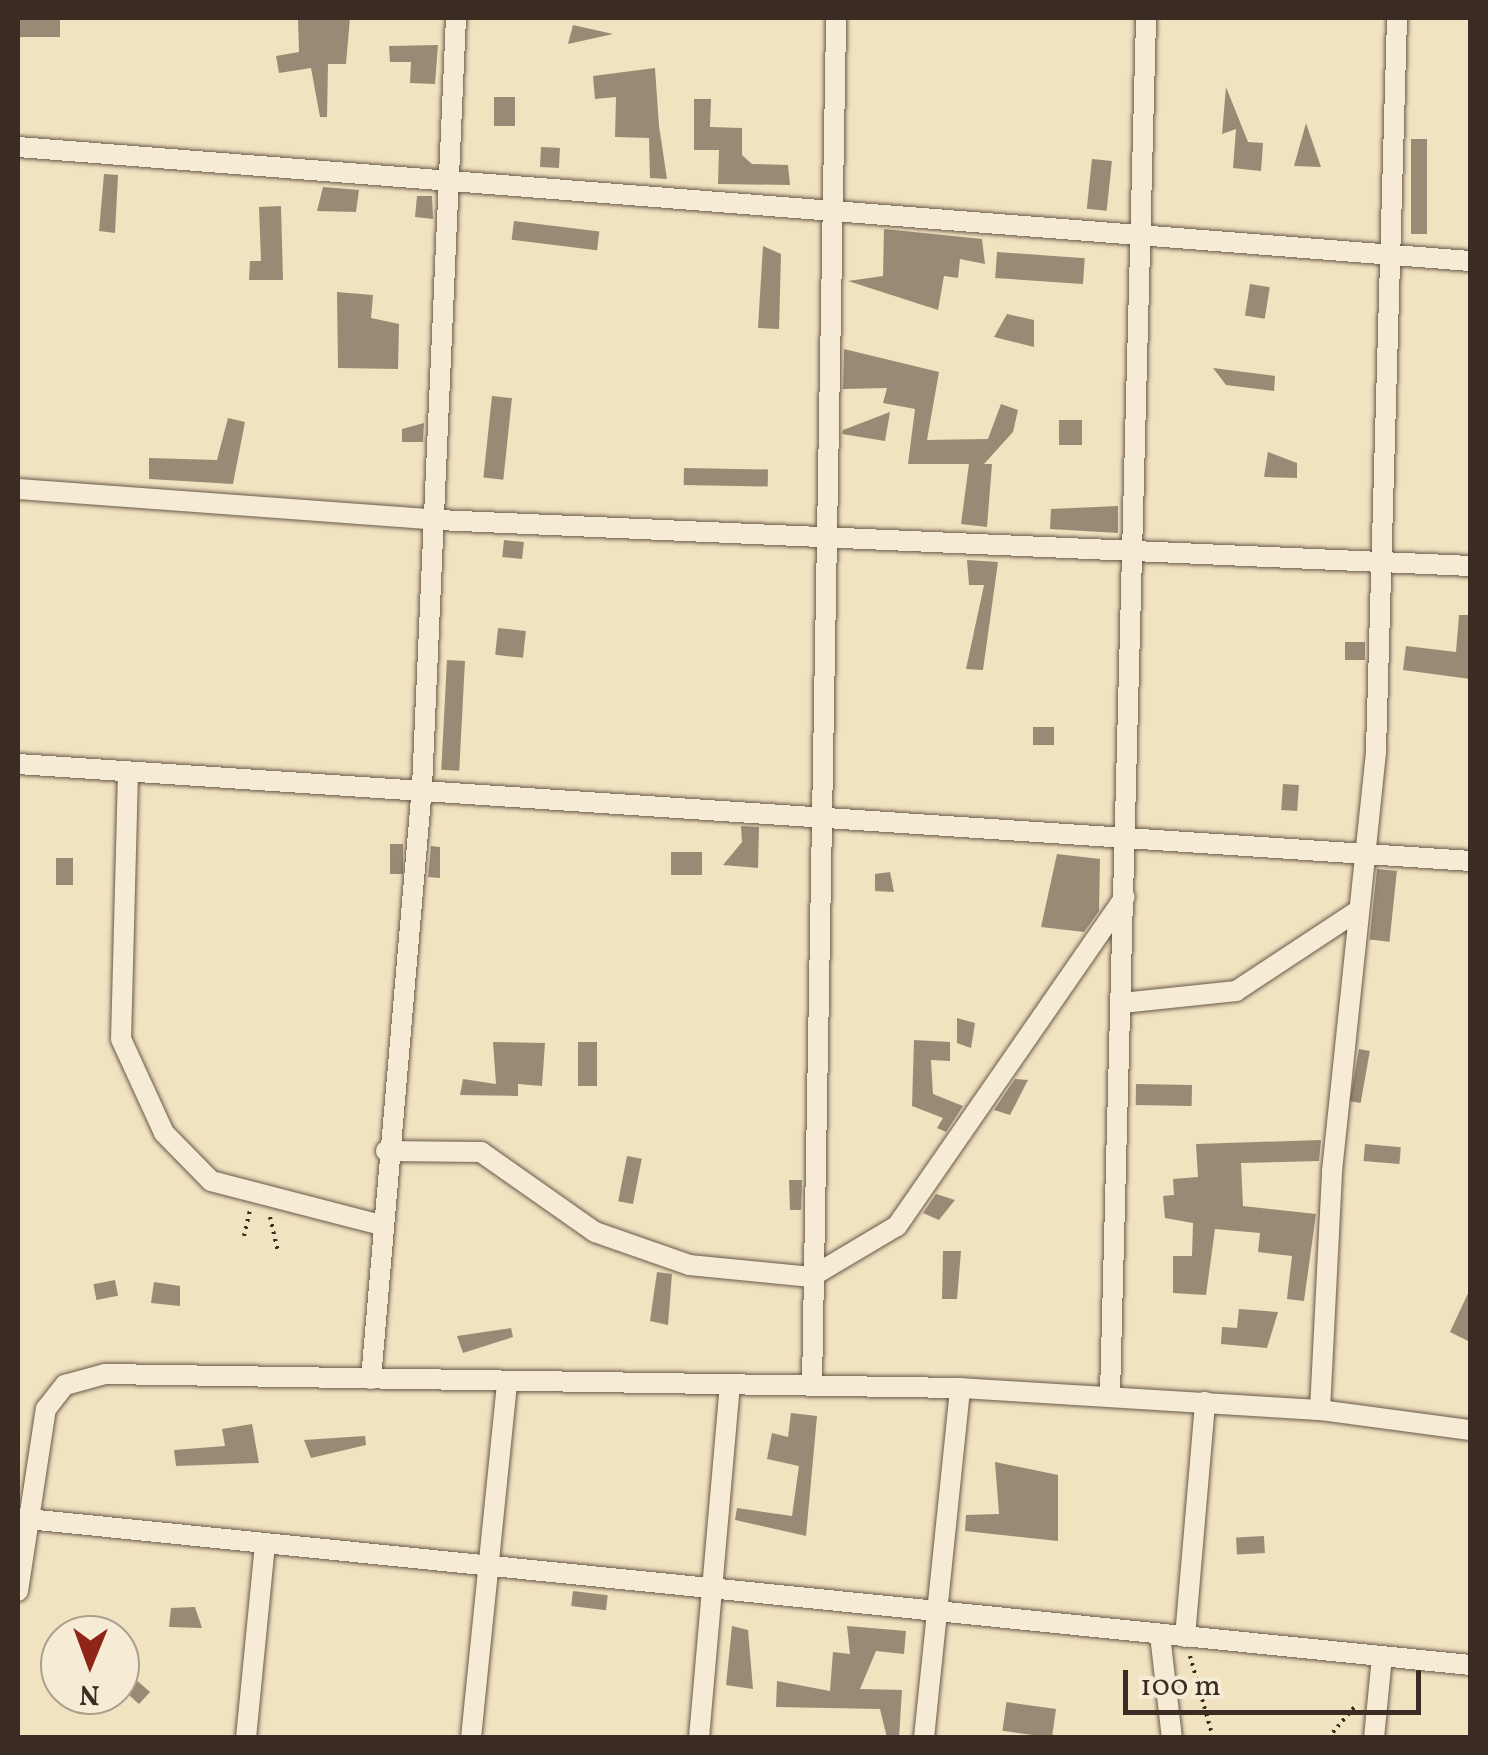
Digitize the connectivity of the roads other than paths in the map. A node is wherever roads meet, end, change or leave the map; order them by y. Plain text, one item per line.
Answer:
1 (456, 18) edge
2 (836, 18) edge
3 (1146, 18) edge
4 (1397, 18) edge
5 (18, 147) edge
6 (454, 179) junction
7 (832, 210) junction
8 (1141, 234) junction
9 (1391, 257) junction
10 (1470, 261) edge
11 (18, 489) edge
12 (438, 520) junction
13 (825, 540) junction
14 (1133, 554) junction
15 (1381, 558) junction
16 (1470, 566) edge
17 (18, 764) edge
18 (128, 773) junction
19 (422, 787) junction
20 (820, 815) junction
21 (1127, 841) junction
22 (1361, 856) junction
23 (1470, 861) edge
24 (1125, 898) junction
25 (1356, 912) junction
26 (1122, 1003) junction
27 (386, 1151) junction
28 (382, 1225) junction
29 (811, 1278) junction
30 (371, 1378) junction
31 (507, 1381) junction
32 (730, 1385) junction
33 (812, 1386) junction
34 (960, 1388) junction
35 (1110, 1394) junction
36 (1205, 1402) junction
37 (1320, 1410) junction
38 (1470, 1430) edge
39 (22, 1519) edge
40 (265, 1544) junction
41 (488, 1567) junction
42 (711, 1586) junction
43 (18, 1591) edge
44 (936, 1609) junction
45 (1160, 1635) junction
46 (1185, 1637) junction
47 (1470, 1664) edge
48 (1381, 1667) junction
49 (246, 1738) edge
50 (471, 1738) edge
51 (699, 1738) edge
52 (924, 1738) edge
53 (1172, 1738) edge
54 (1374, 1738) edge

1 - 6 street
2 - 7 street
3 - 8 street
4 - 9 street
5 - 6 street
6 - 7 street
6 - 12 street
7 - 8 street
7 - 13 street
8 - 9 street
8 - 14 street
9 - 10 street
9 - 15 street
11 - 12 street
12 - 13 street
12 - 19 street
13 - 14 street
13 - 20 street
14 - 15 street
14 - 21 street
15 - 16 street
15 - 22 street
17 - 18 street
18 - 19 street
18 - 28 street
19 - 20 street
19 - 27 street
20 - 21 street
20 - 29 street
21 - 22 street
21 - 24 street
22 - 23 street
22 - 25 street
24 - 26 street
24 - 29 street
25 - 26 street
25 - 37 street
26 - 35 street
27 - 28 street
27 - 29 street
28 - 30 street
29 - 33 street
30 - 31 street
30 - 39 street
31 - 32 street
31 - 41 street
32 - 33 street
32 - 42 street
33 - 34 street
34 - 35 street
34 - 44 street
35 - 36 street
36 - 37 street
36 - 46 street
37 - 38 street
39 - 40 street
39 - 43 street
40 - 41 street
40 - 49 street
41 - 42 street
41 - 50 street
42 - 44 street
42 - 51 street
44 - 45 street
44 - 52 street
45 - 46 street
45 - 53 street
46 - 48 street
47 - 48 street
48 - 54 street

